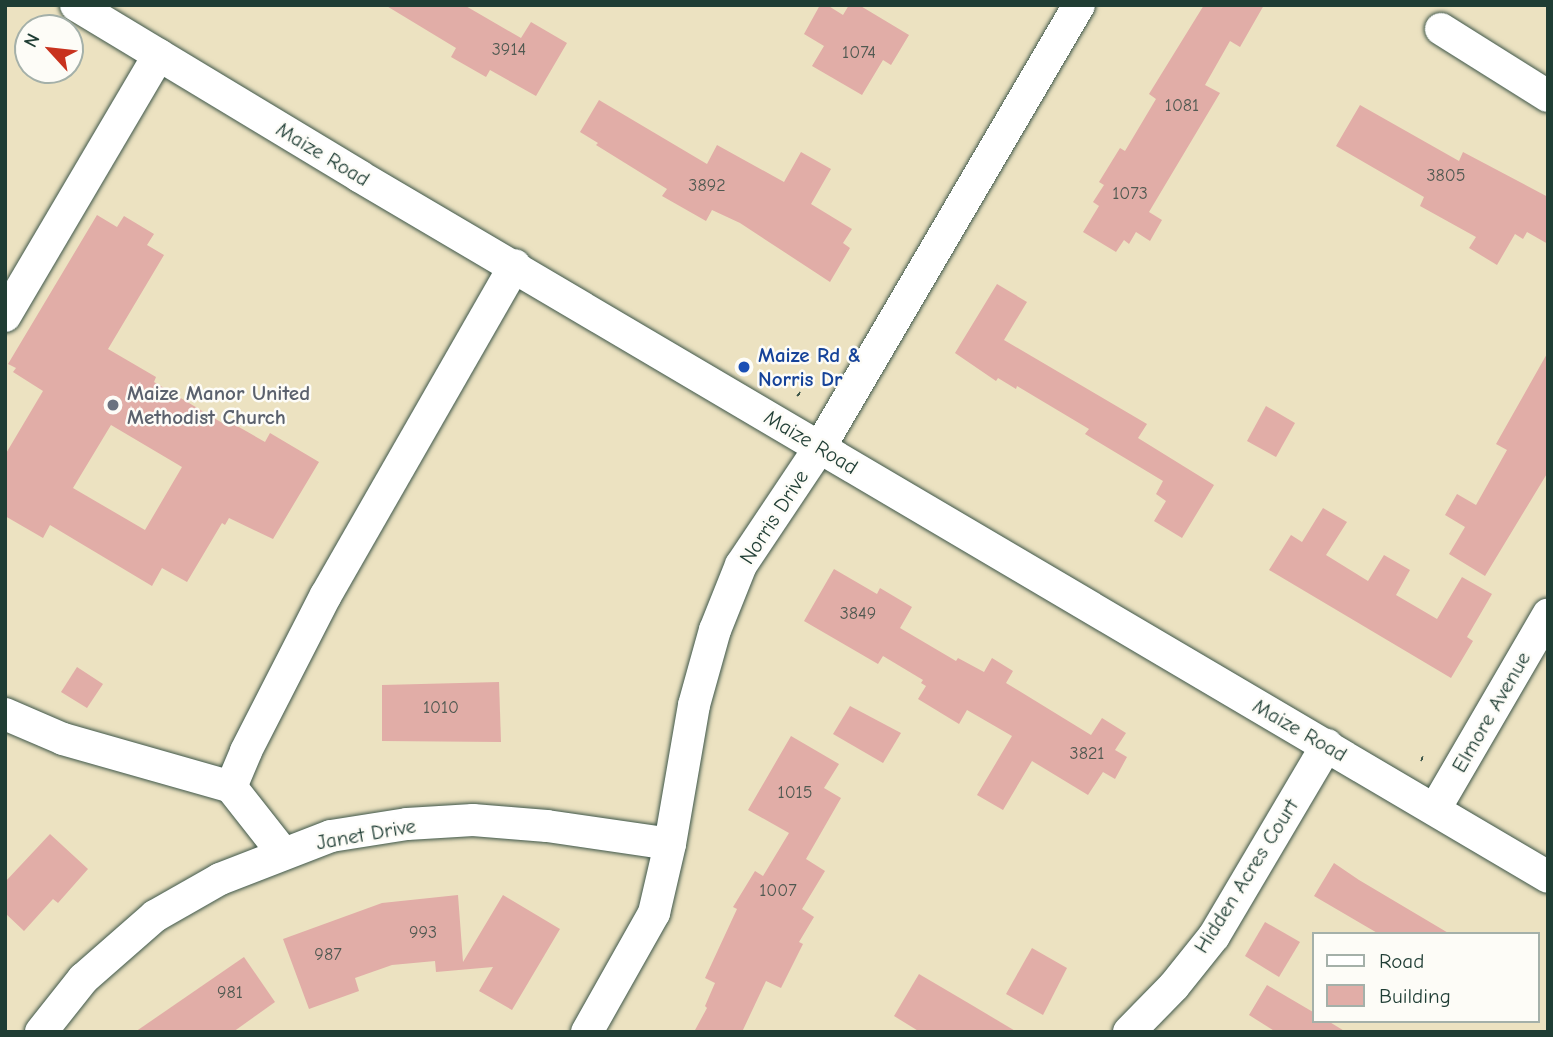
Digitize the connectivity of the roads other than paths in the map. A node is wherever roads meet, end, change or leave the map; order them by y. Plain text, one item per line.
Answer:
1 (76, 5) edge
2 (1079, 5) edge
3 (1441, 29) dead end
4 (159, 55) junction
5 (1548, 96) edge
6 (515, 265) junction
7 (5, 316) edge
8 (820, 447) junction
9 (1548, 615) edge
10 (5, 714) edge
11 (1327, 745) junction
12 (231, 787) junction
13 (1435, 809) junction
14 (670, 844) junction
15 (283, 853) junction
16 (1548, 877) edge
17 (41, 1032) edge
18 (587, 1032) edge
19 (1129, 1032) edge

1 - 4 street, Maize Road
2 - 8 street, Norris Drive
3 - 5 street
4 - 6 street, Maize Road
4 - 7 street
6 - 8 street, Maize Road
6 - 12 street
8 - 11 street, Maize Road
8 - 14 street, Norris Drive
9 - 13 street, Elmore Avenue
10 - 12 street
11 - 13 street, Maize Road
11 - 19 street, Hidden Acres Court
12 - 15 street
13 - 16 street, Maize Road
14 - 15 street, Janet Drive
14 - 18 street, Norris Drive
15 - 17 street, Janet Drive

